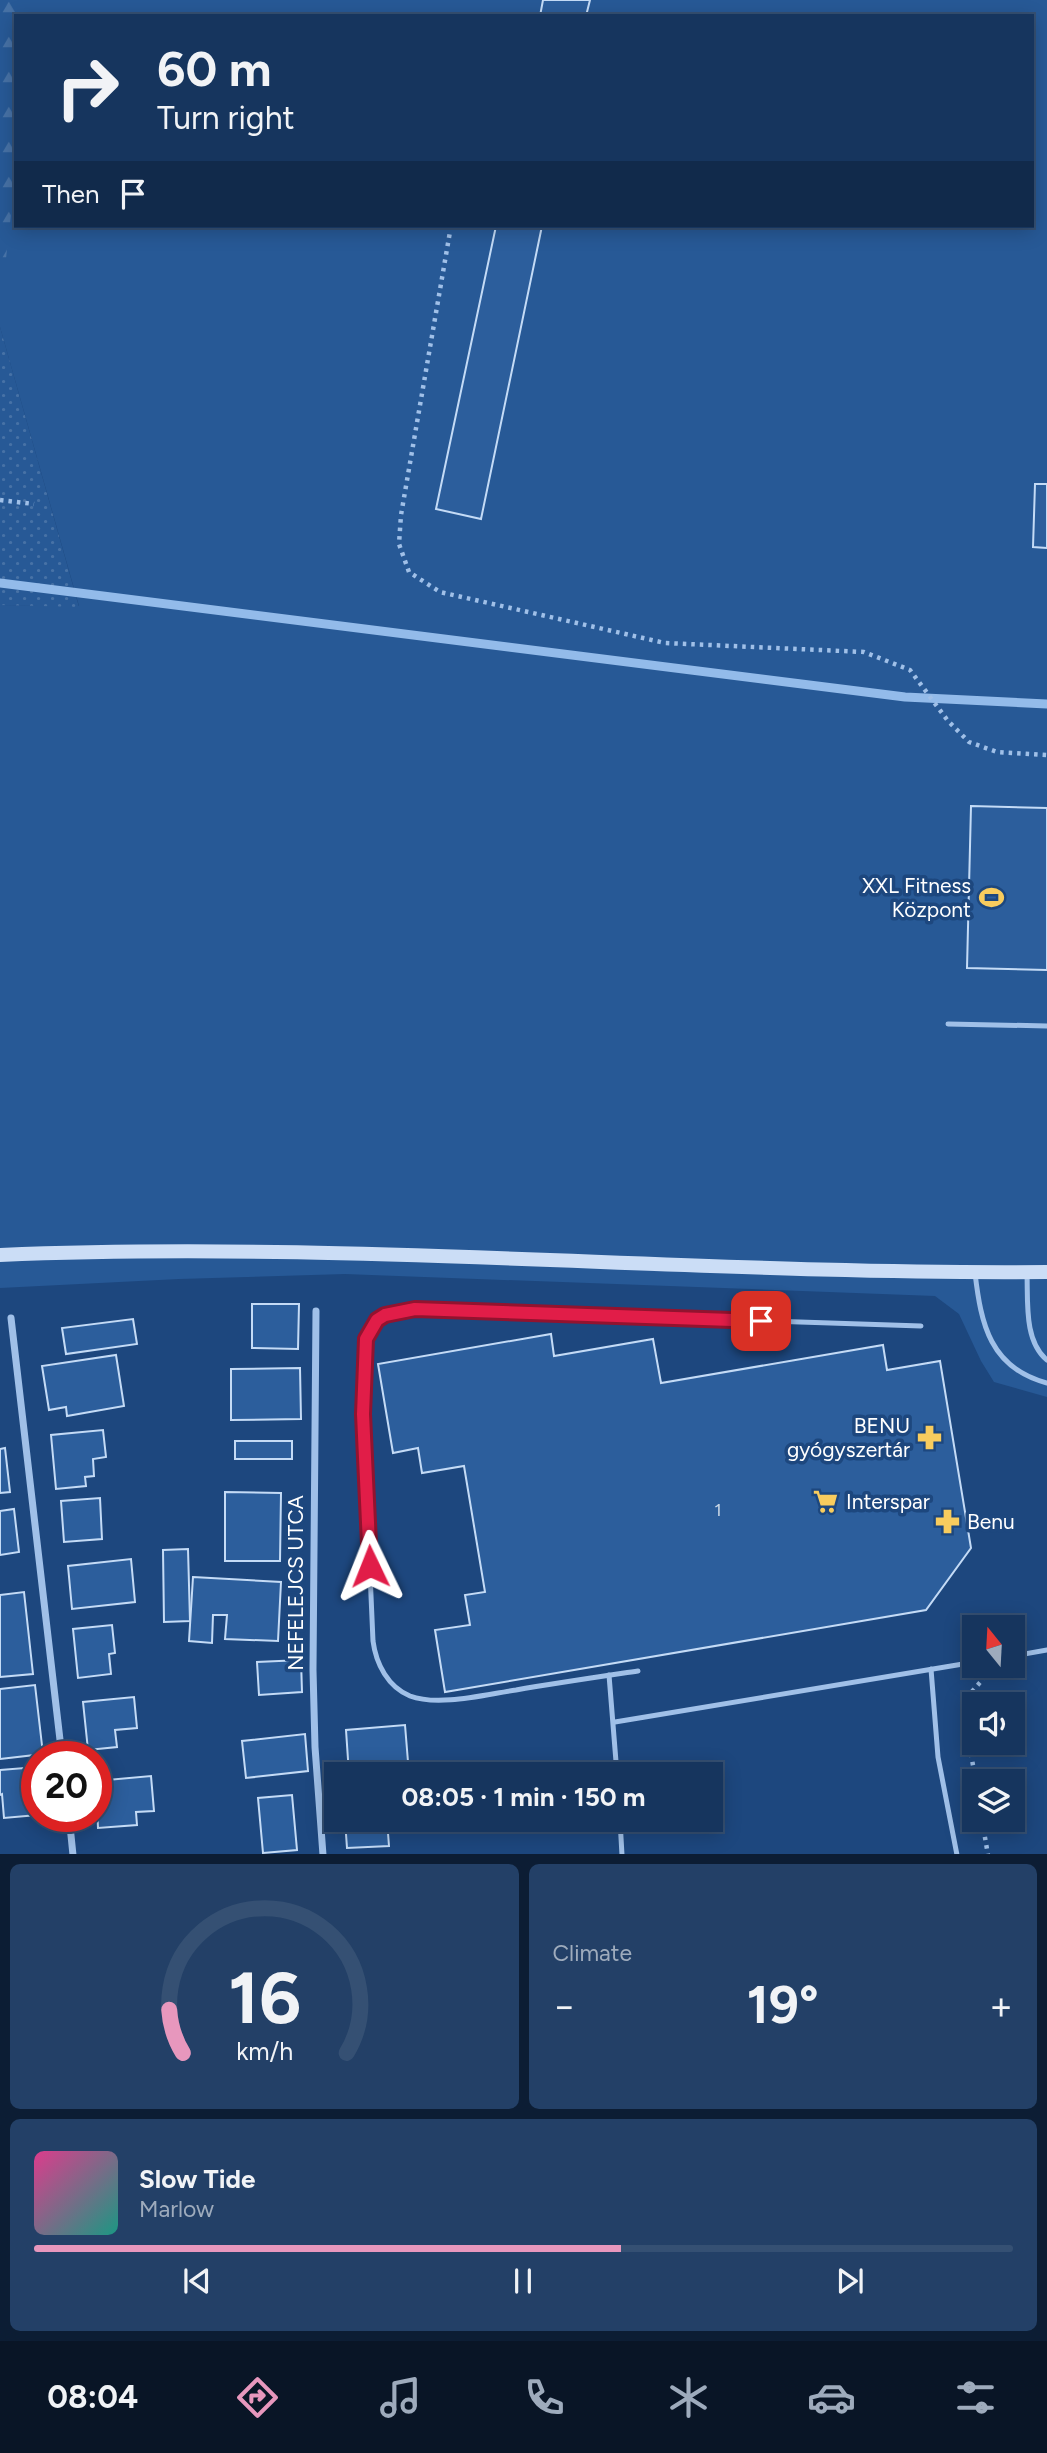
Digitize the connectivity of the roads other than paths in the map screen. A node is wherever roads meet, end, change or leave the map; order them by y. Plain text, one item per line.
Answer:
1 (948, 1024) dead end
2 (1047, 1026) edge
3 (0, 1255) edge
4 (975, 1272) junction
5 (1026, 1272) junction
6 (1047, 1272) edge
7 (316, 1311) dead end
8 (10, 1318) dead end
9 (921, 1326) dead end
10 (1047, 1360) edge
11 (1047, 1383) edge
12 (1047, 1650) edge
13 (1026, 1654) edge
14 (962, 1664) edge
15 (931, 1670) junction
16 (638, 1671) dead end
17 (609, 1675) junction
18 (615, 1722) junction
19 (60, 1741) edge
20 (617, 1762) edge
21 (71, 1832) edge
22 (621, 1832) edge
23 (73, 1854) edge
24 (323, 1854) edge
25 (622, 1854) edge
26 (957, 1854) edge

1 - 2 lane
3 - 4 street
4 - 5 street
4 - 11 lane
5 - 6 street
5 - 10 lane
7 - 24 street, NEFELEJCS UTCA
8 - 19 street
9 - 17 lane
12 - 13 lane
14 - 15 lane
15 - 18 lane
15 - 26 lane
16 - 17 lane
17 - 18 lane
18 - 20 lane
21 - 23 street
22 - 25 lane

